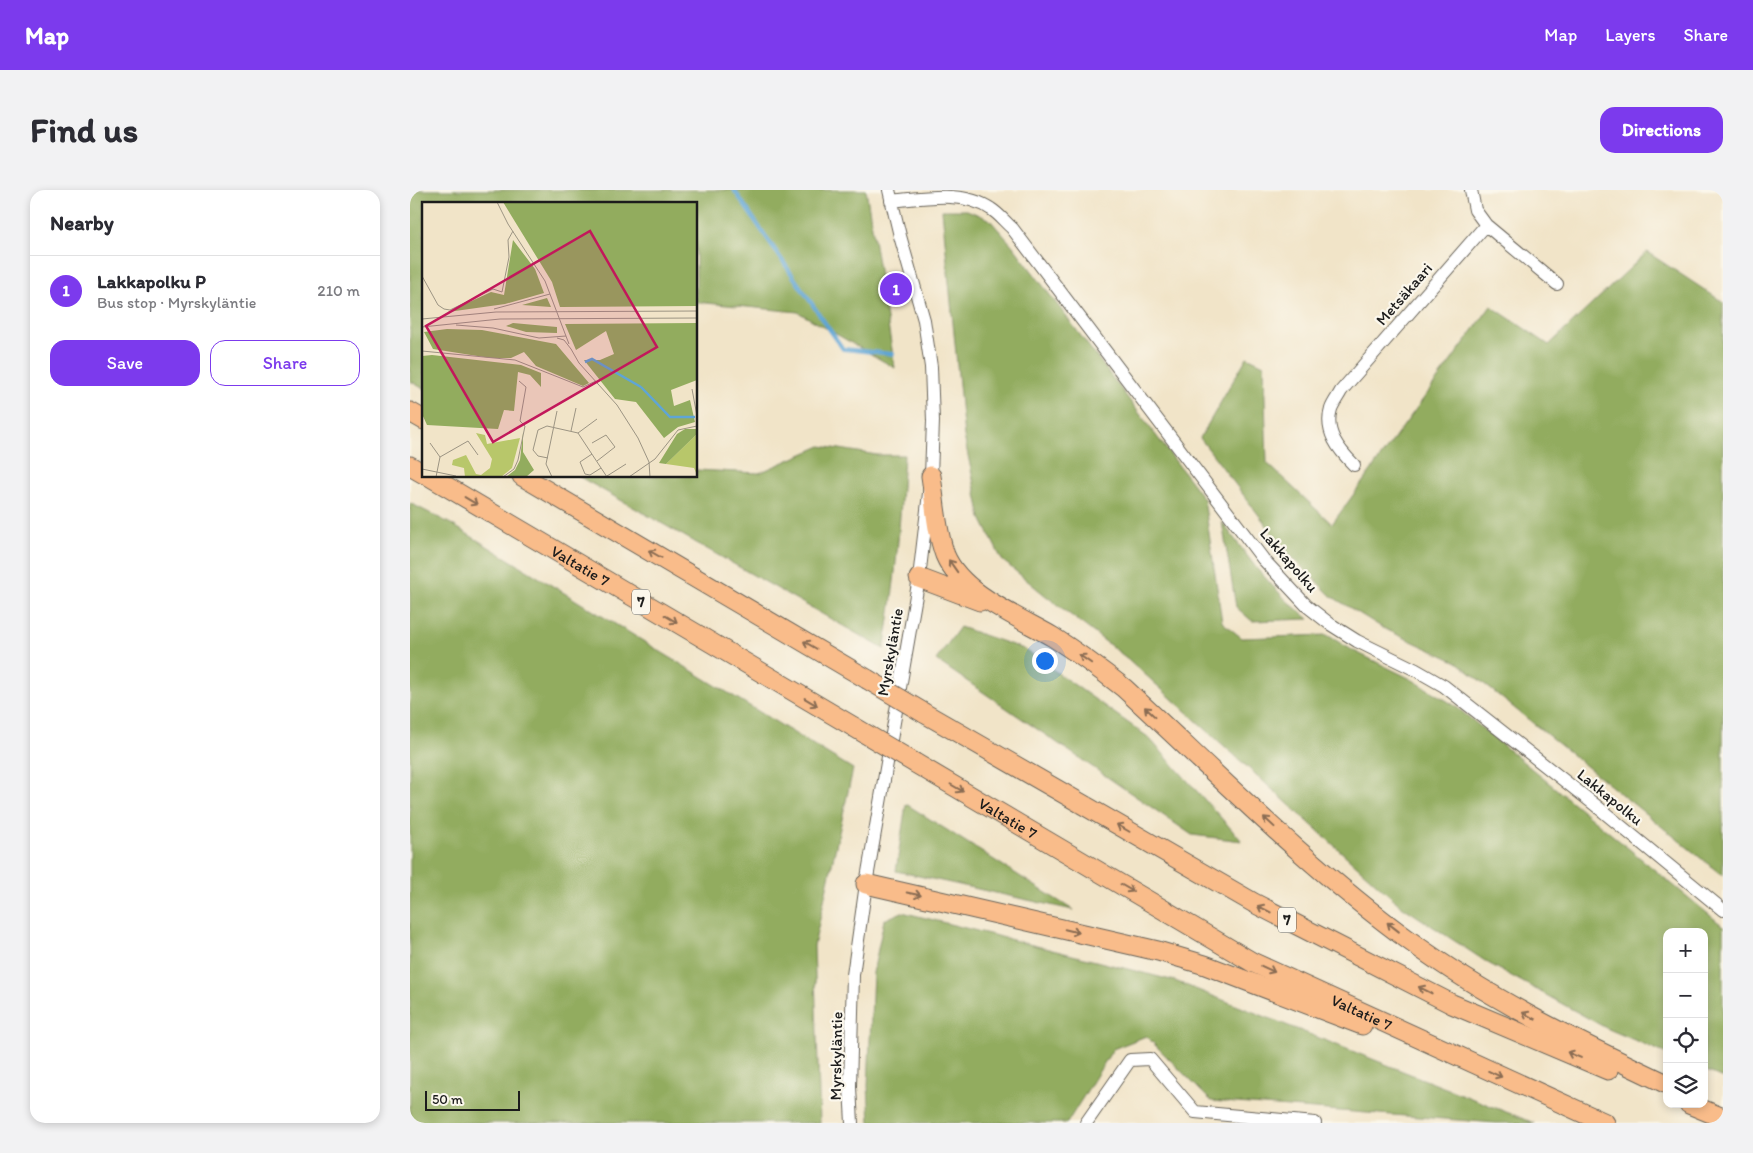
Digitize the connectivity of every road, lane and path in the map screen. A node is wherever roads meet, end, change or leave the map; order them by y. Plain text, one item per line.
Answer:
1 (1471, 190) edge
2 (890, 195) edge
3 (1486, 225) junction
4 (1558, 284) dead end
5 (410, 412) edge
6 (422, 419) edge
7 (1354, 465) dead end
8 (410, 466) edge
9 (422, 473) edge
10 (931, 476) junction
11 (432, 478) edge
12 (525, 478) edge
13 (919, 578) junction
14 (1002, 610) junction
15 (866, 884) junction
16 (1723, 910) edge
17 (1473, 1064) junction
18 (1663, 1082) edge
19 (1663, 1093) edge
20 (1708, 1106) edge
21 (1699, 1108) edge
22 (1723, 1114) edge
23 (1723, 1118) edge
24 (852, 1123) edge
25 (1086, 1123) edge
26 (1315, 1123) edge
27 (1605, 1123) edge

1 - 3 street
2 - 10 street, Myrskyläntie
2 - 16 street, Lakkapolku
3 - 4 street
3 - 7 street, Metsäkaari
5 - 6 highway
8 - 9 highway
10 - 13 street, Myrskyläntie
14 -> 10 highway
11 -> 17 highway, Valtatie 7 / 7, bridge
19 -> 12 highway, 7, bridge
13 - 14 highway
13 - 15 street, Myrskyläntie
18 -> 14 highway
15 -> 17 highway
15 - 24 street, Myrskyläntie
17 -> 27 highway, Valtatie 7 / 7
20 - 22 highway
21 - 23 highway
25 - 26 street

